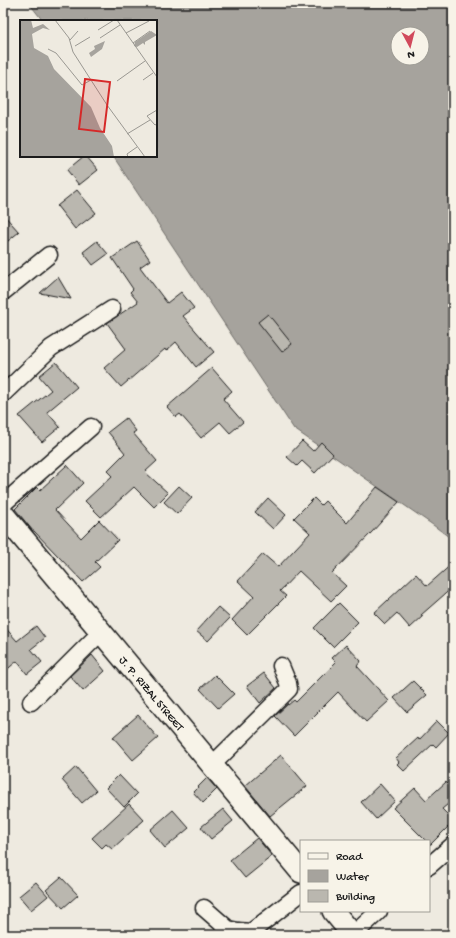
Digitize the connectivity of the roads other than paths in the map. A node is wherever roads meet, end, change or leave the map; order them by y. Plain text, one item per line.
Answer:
1 (49, 255) dead end
2 (3, 292) edge
3 (112, 309) dead end
4 (3, 394) edge
5 (91, 427) dead end
6 (3, 504) edge
7 (3, 514) edge
8 (101, 632) junction
9 (281, 666) dead end
10 (32, 702) dead end
11 (212, 765) junction
12 (453, 845) edge
13 (430, 865) edge
14 (300, 871) edge
15 (300, 894) edge
16 (204, 908) dead end
17 (334, 912) edge
18 (378, 912) edge
19 (353, 935) edge

1 - 2 street
3 - 4 street
5 - 6 street
7 - 8 main road, J. P. RIZAL STREET
8 - 10 street
8 - 11 main road, J. P. RIZAL STREET
9 - 11 street
11 - 14 main road, J. P. RIZAL STREET
12 - 13 street
15 - 16 street
17 - 19 main road
18 - 19 street

